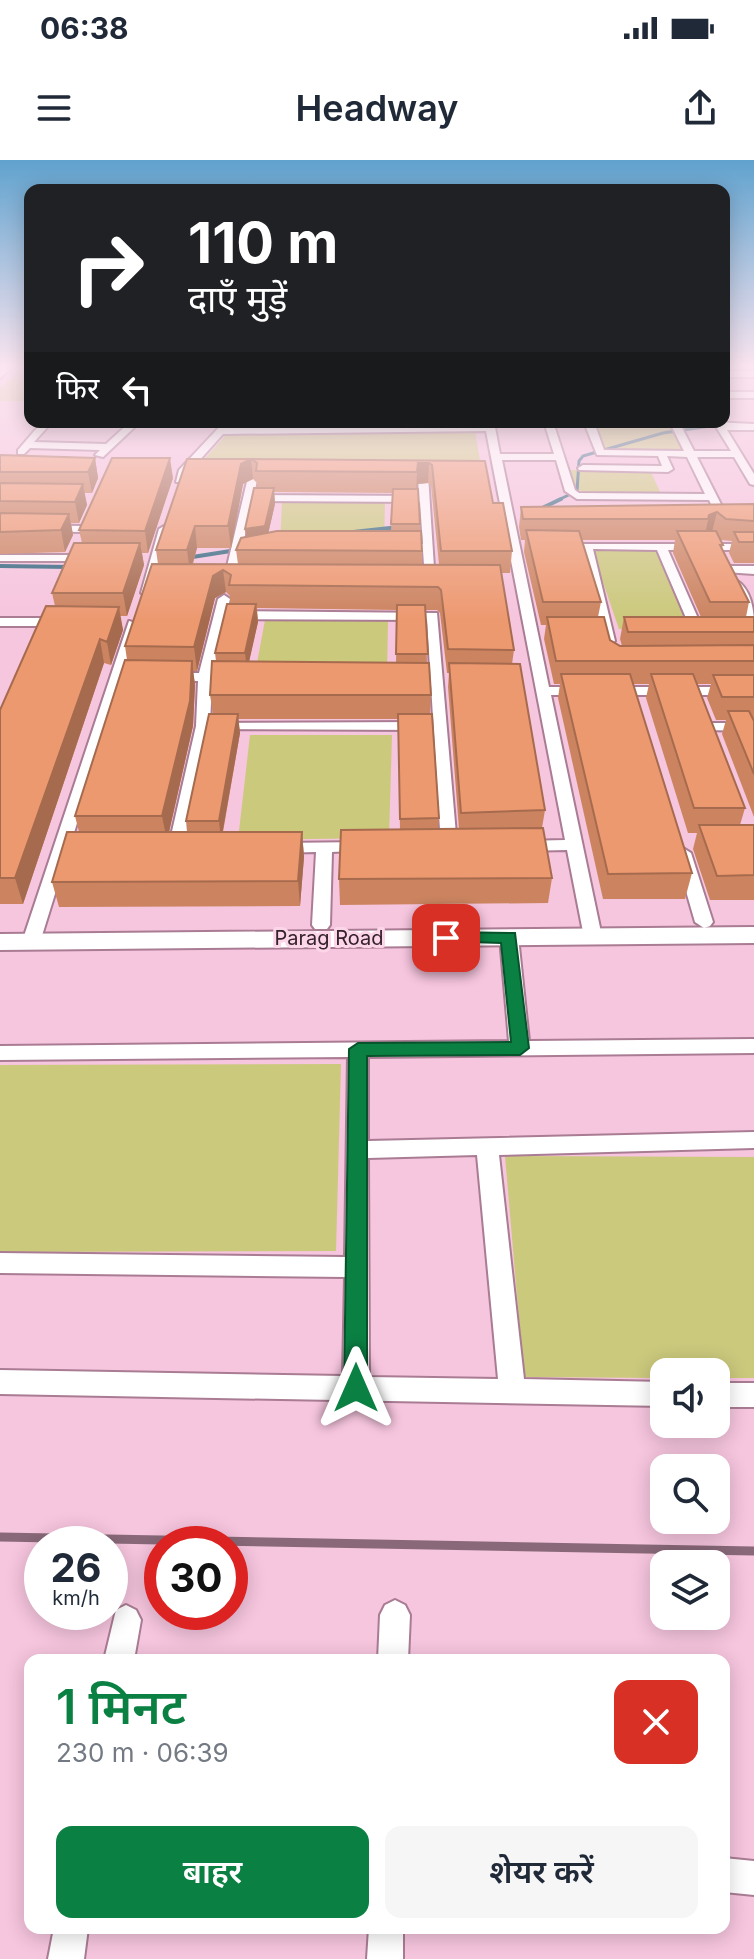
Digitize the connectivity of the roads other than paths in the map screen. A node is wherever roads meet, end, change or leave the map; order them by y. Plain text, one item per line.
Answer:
1 (22, 451) edge
2 (105, 451) edge
3 (200, 451) edge
4 (494, 451) edge
5 (558, 451) edge
6 (599, 451) edge
7 (735, 451) edge
8 (661, 453) junction
9 (690, 453) junction
10 (737, 454) junction
11 (495, 457) junction
12 (560, 457) junction
13 (12, 462) edge
14 (92, 463) edge
15 (583, 468) dead end
16 (652, 469) junction
17 (177, 472) junction
18 (197, 473) edge
19 (239, 475) edge
20 (253, 475) junction
21 (268, 475) edge
22 (408, 475) edge
23 (423, 475) junction
24 (438, 475) edge
25 (754, 482) edge
26 (178, 487) edge
27 (664, 496) junction
28 (712, 497) junction
29 (248, 498) junction
30 (425, 499) junction
31 (169, 516) edge
32 (739, 520) edge
33 (507, 521) junction
34 (523, 521) edge
35 (0, 528) edge
36 (710, 533) edge
37 (556, 546) edge
38 (586, 546) junction
39 (661, 546) junction
40 (77, 547) junction
41 (383, 547) edge
42 (428, 547) junction
43 (717, 547) junction
44 (754, 547) edge
45 (237, 550) junction
46 (250, 552) edge
47 (0, 558) edge
48 (113, 559) edge
49 (728, 570) junction
50 (754, 570) edge
51 (217, 579) edge
52 (230, 579) junction
53 (244, 579) edge
54 (416, 580) edge
55 (431, 580) junction
56 (445, 580) edge
57 (224, 599) dead end
58 (219, 615) junction
59 (47, 616) junction
60 (754, 620) edge
61 (0, 622) edge
62 (74, 623) edge
63 (530, 632) junction
64 (545, 632) edge
65 (591, 632) edge
66 (606, 632) junction
67 (622, 632) edge
68 (682, 632) edge
69 (36, 640) edge
70 (616, 662) edge
71 (131, 677) junction
72 (205, 678) junction
73 (252, 678) edge
74 (535, 684) junction
75 (754, 691) edge
76 (704, 716) junction
77 (203, 726) junction
78 (441, 726) junction
79 (754, 727) edge
80 (694, 841) dead end
81 (574, 845) junction
82 (449, 846) edge
83 (511, 846) edge
84 (386, 847) edge
85 (265, 848) edge
86 (324, 848) junction
87 (176, 849) edge
88 (704, 922) junction
89 (754, 922) edge
90 (321, 925) junction
91 (0, 928) edge
92 (592, 930) junction
93 (33, 935) junction
94 (754, 935) edge
95 (509, 937) junction
96 (0, 942) edge
97 (754, 1046) edge
98 (520, 1048) junction
99 (358, 1049) junction
100 (0, 1053) edge
101 (754, 1140) edge
102 (487, 1146) junction
103 (358, 1150) junction
104 (0, 1263) edge
105 (357, 1267) junction
106 (0, 1382) edge
107 (356, 1388) junction
108 (512, 1391) junction
109 (650, 1394) edge
110 (730, 1395) edge
111 (754, 1395) edge
112 (395, 1615) dead end
113 (124, 1630) edge
114 (120, 1654) edge
115 (393, 1654) edge
116 (730, 1876) edge
117 (754, 1878) edge
118 (70, 1934) edge
119 (386, 1934) edge
120 (66, 1959) edge
121 (385, 1959) edge

1 - 13 street
2 - 14 street
3 - 17 street
4 - 11 street
5 - 12 street
6 - 8 street
7 - 10 street
8 - 9 street
8 - 16 street
9 - 10 street
9 - 28 street
10 - 25 street
11 - 12 street
11 - 33 street
12 - 27 street
15 - 16 street
16 - 27 street
17 - 18 street
17 - 26 street
19 - 20 street
20 - 21 street
20 - 29 street
22 - 23 street
23 - 24 street
23 - 30 street
27 - 28 street
28 - 32 street
29 - 30 street
29 - 45 street
30 - 42 street
31 - 71 street
33 - 34 street
33 - 63 street
35 - 40 street
36 - 43 street
37 - 38 street
38 - 39 street
38 - 66 street
39 - 43 street
39 - 68 street
40 - 47 street
40 - 48 street
41 - 42 street
42 - 55 street
43 - 44 street
43 - 49 street
45 - 46 street
45 - 52 street
49 - 50 street
49 - 60 street
51 - 52 street
52 - 53 street
54 - 55 street
55 - 56 street
57 - 58 street
58 - 72 street
58 - 78 street
59 - 61 street
59 - 62 street
59 - 69 street
63 - 64 street
63 - 74 street
65 - 66 street
66 - 67 street
66 - 70 street
71 - 72 street
71 - 93 street
72 - 73 street
72 - 77 street
74 - 76 street
74 - 81 street
75 - 76 street
76 - 79 street
77 - 78 street
77 - 87 street
78 - 82 street
80 - 88 street
81 - 83 street
81 - 92 street
84 - 86 street
85 - 86 street
86 - 90 street
88 - 89 street, Parag Road
88 - 92 street, Parag Road
90 - 92 street, Parag Road
90 - 93 street, Parag Road
91 - 93 street, Parag Road
92 - 94 street, Parag Road
92 - 95 street, Parag Road
93 - 95 street, Parag Road
93 - 96 street, Parag Road
95 - 98 street
97 - 98 street
98 - 99 street
99 - 100 street
99 - 103 street
101 - 102 street
102 - 103 street
102 - 108 street
103 - 105 street
104 - 105 street
105 - 107 street
106 - 107 street
107 - 108 street
108 - 109 street
110 - 111 street
112 - 115 street
113 - 114 street
116 - 117 street
118 - 120 street
119 - 121 street

